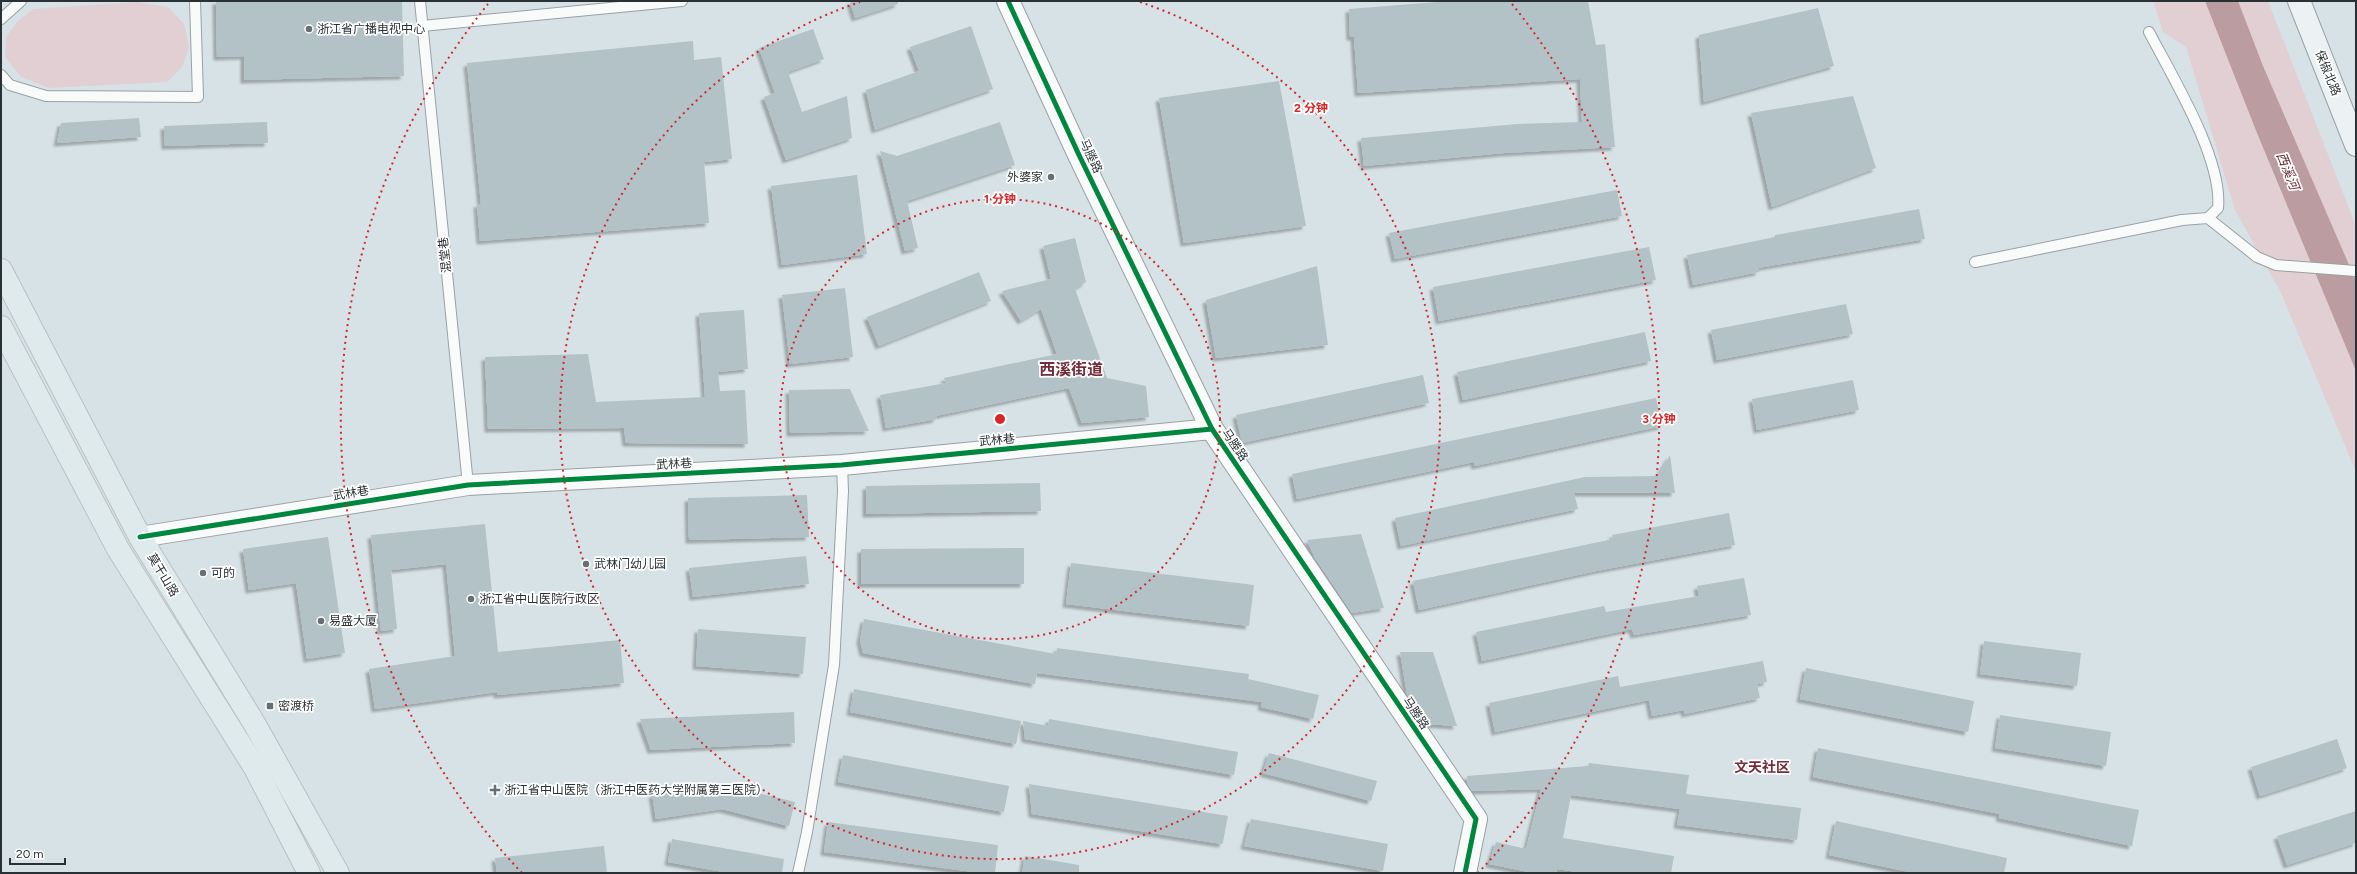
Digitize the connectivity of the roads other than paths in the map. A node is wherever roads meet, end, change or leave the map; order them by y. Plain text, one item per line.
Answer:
1 (21, 1) edge
2 (195, 1) edge
3 (420, 1) edge
4 (682, 1) edge
5 (1008, 1) edge
6 (2299, 1) edge
7 (1, 19) edge
8 (422, 26) junction
9 (2149, 32) dead end
10 (1, 75) edge
11 (2356, 145) edge
12 (2208, 218) junction
13 (1975, 262) dead end
14 (1, 270) edge
15 (2356, 271) edge
16 (1, 327) edge
17 (1212, 429) junction
18 (842, 465) junction
19 (468, 485) junction
20 (140, 537) junction
21 (309, 873) edge
22 (338, 873) edge
23 (798, 873) edge
24 (1465, 873) edge

1 - 7 lane
2 - 10 lane
3 - 8 lane, 混堂巷
4 - 8 lane
5 - 17 street, 马塍路
6 - 11 main road, 保俶北路
8 - 19 lane, 混堂巷
9 - 12 lane
12 - 13 lane
12 - 15 lane
14 - 20 main road, 莫干山路
16 - 21 main road, 莫干山路
17 - 18 street, 武林巷
17 - 24 street, 马塍路
18 - 19 street, 武林巷
18 - 23 lane
19 - 20 street, 武林巷
20 - 22 main road, 莫干山路

